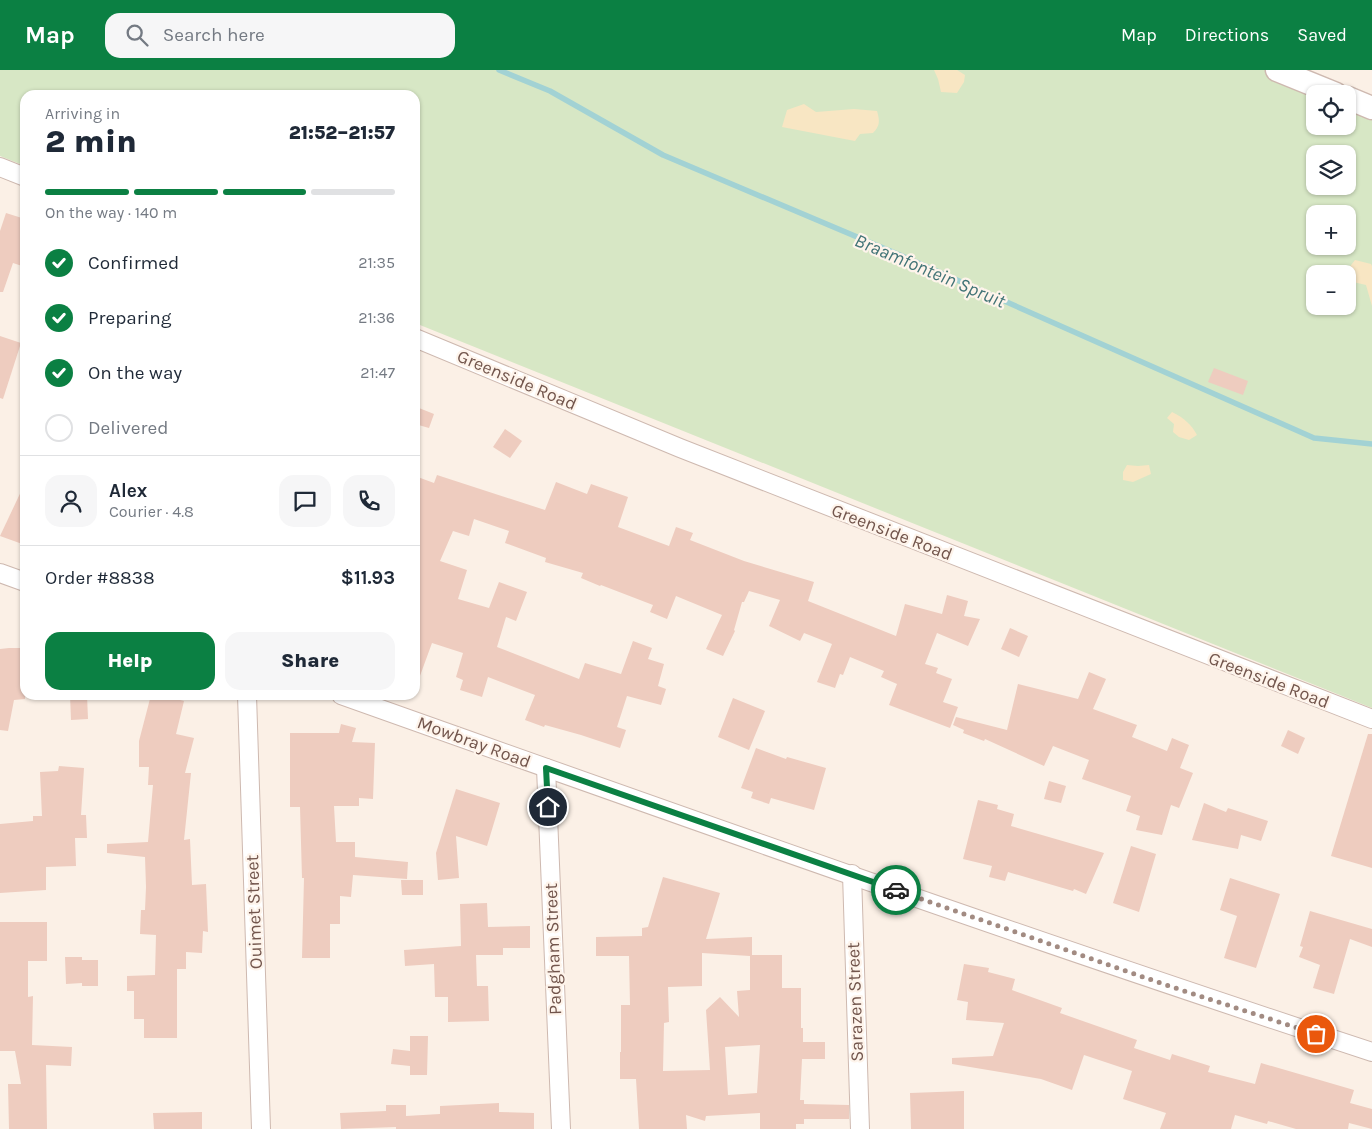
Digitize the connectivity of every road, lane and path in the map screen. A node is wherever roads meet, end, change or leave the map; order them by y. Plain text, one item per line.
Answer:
1 (1280, 71) edge
2 (1314, 85) edge
3 (1356, 101) edge
4 (1372, 108) edge
5 (0, 166) edge
6 (20, 175) edge
7 (420, 340) edge
8 (0, 573) edge
9 (20, 580) edge
10 (246, 700) edge
11 (355, 700) edge
12 (1372, 719) edge
13 (546, 768) junction
14 (852, 874) junction
15 (1372, 1052) edge
16 (261, 1129) edge
17 (561, 1129) edge
18 (860, 1129) edge

1 - 2 street
3 - 4 street
5 - 6 street
7 - 12 street, Greenside Road
8 - 9 street
10 - 16 street, Ouimet Street
11 - 13 street, Mowbray Road
13 - 14 street, Mowbray Road
13 - 17 street, Padgham Street
14 - 15 street, Mowbray Road
14 - 18 street, Sarazen Street

